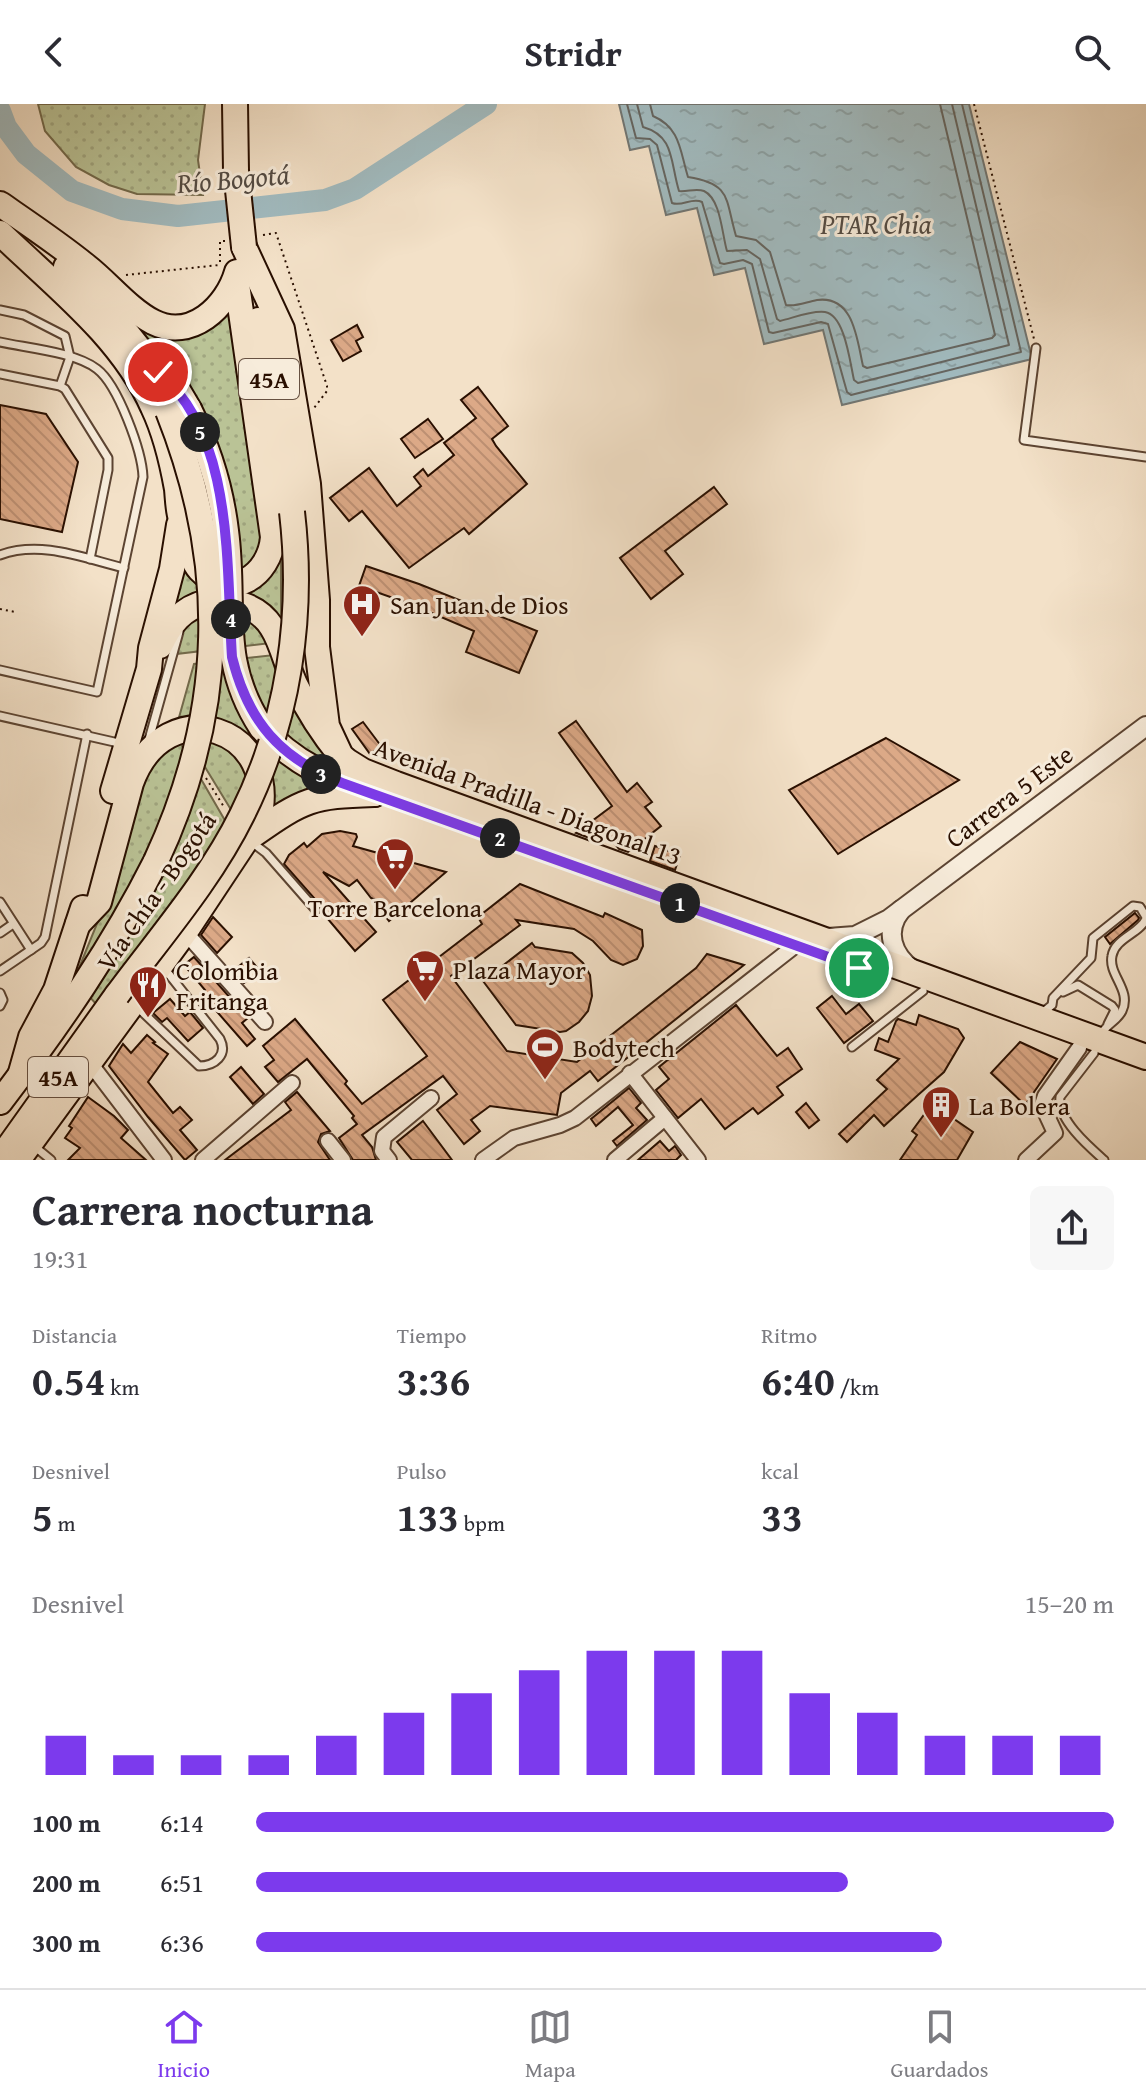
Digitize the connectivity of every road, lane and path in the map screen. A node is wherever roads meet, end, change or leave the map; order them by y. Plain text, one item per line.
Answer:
1 (235, 104) edge
2 (974, 104) edge
3 (0, 205) edge
4 (0, 233) edge
5 (244, 247) junction
6 (228, 271) junction
7 (123, 276) dead end
8 (0, 310) edge
9 (0, 342) edge
10 (1036, 348) joint
11 (70, 357) junction
12 (0, 374) edge
13 (60, 386) junction
14 (179, 410) junction
15 (1146, 457) edge
16 (181, 519) junction
17 (0, 555) edge
18 (90, 559) junction
19 (124, 568) junction
20 (0, 609) edge
21 (185, 611) junction
22 (15, 612) dead end
23 (149, 669) junction
24 (0, 670) edge
25 (0, 716) edge
26 (1146, 726) edge
27 (87, 734) junction
28 (132, 755) junction
29 (341, 756) junction
30 (374, 794) junction
31 (248, 839) junction
32 (0, 902) edge
33 (903, 908) junction
34 (316, 910) dead end
35 (1146, 918) edge
36 (13, 924) junction
37 (185, 932) junction
38 (0, 933) edge
39 (806, 941) junction
40 (31, 950) junction
41 (161, 965) junction
42 (0, 971) edge
43 (919, 981) junction
44 (0, 993) edge
45 (125, 999) junction
46 (0, 1006) edge
47 (1045, 1011) junction
48 (265, 1022) dead end
49 (1095, 1041) junction
50 (852, 1047) dead end
51 (1146, 1057) edge
52 (90, 1063) junction
53 (1146, 1072) edge
54 (630, 1073) junction
55 (20, 1076) junction
56 (292, 1083) dead end
57 (431, 1098) dead end
58 (0, 1102) edge
59 (665, 1118) junction
60 (328, 1141) dead end
61 (25, 1152) edge
62 (0, 1159) edge
63 (51, 1160) edge
64 (164, 1160) edge
65 (203, 1160) edge
66 (343, 1160) edge
67 (389, 1160) edge
68 (483, 1160) edge
69 (615, 1160) edge
70 (698, 1160) edge
71 (1026, 1160) edge
72 (1104, 1160) edge

1 - 5 main road, Vía Chía - Bogotá / 45A, bridge
2 - 10 path
3 - 6 main road
3 - 14 main road, 45A
4 - 16 main road
5 - 6 main road
5 - 29 main road, Avenida Pradilla - Diagonal 13
5 - 45 main road, Vía Chía - Bogotá / 45A, bridge
6 - 7 path
6 - 16 main road
8 - 11 lane
9 - 11 lane
10 - 15 lane
11 - 13 lane
11 - 19 lane
12 - 13 lane
13 - 18 lane
14 - 30 main road, Avenida Pradilla - Diagonal 13, bridge
14 - 55 main road, 45A, bridge
16 - 23 main road
17 - 18 lane
18 - 19 lane
19 - 24 lane
20 - 22 path
21 - 23 main road
21 - 28 lane
21 - 29 main road
23 - 28 main road
25 - 27 lane
26 - 33 street, Carrera 5 Este
27 - 28 lane
27 - 40 lane
28 - 31 main road
28 - 55 main road
29 - 39 main road, Avenida Pradilla - Diagonal 13
30 - 31 main road
30 - 39 main road, Avenida Pradilla - Diagonal 13
31 - 34 lane
31 - 37 main road
32 - 36 lane
33 - 39 street, Carrera 5 Este
33 - 43 street
35 - 47 lane
35 - 49 lane
36 - 38 lane
36 - 40 lane
37 - 41 main road
37 - 48 street
39 - 43 main road, Avenida Pradilla - Diagonal 13
39 - 54 street
40 - 42 lane
41 - 45 main road
41 - 45 lane
43 - 47 main road, Avenida Pradilla - Diagonal 13
43 - 49 main road, Avenida Pradilla - Diagonal 13
43 - 50 lane
44 - 46 lane
45 - 52 main road
45 - 62 main road, Vía Chía - Bogotá / 45A
47 - 49 main road, Avenida Pradilla - Diagonal 13
47 - 49 lane
49 - 51 main road, Avenida Pradilla - Diagonal 13
49 - 53 main road, Avenida Pradilla - Diagonal 13
49 - 71 street
49 - 72 lane
52 - 61 main road
52 - 64 street
54 - 59 street
54 - 68 street
55 - 58 main road, 45A
56 - 65 street
57 - 67 street
59 - 69 street
59 - 70 street
60 - 66 street
61 - 63 lane

